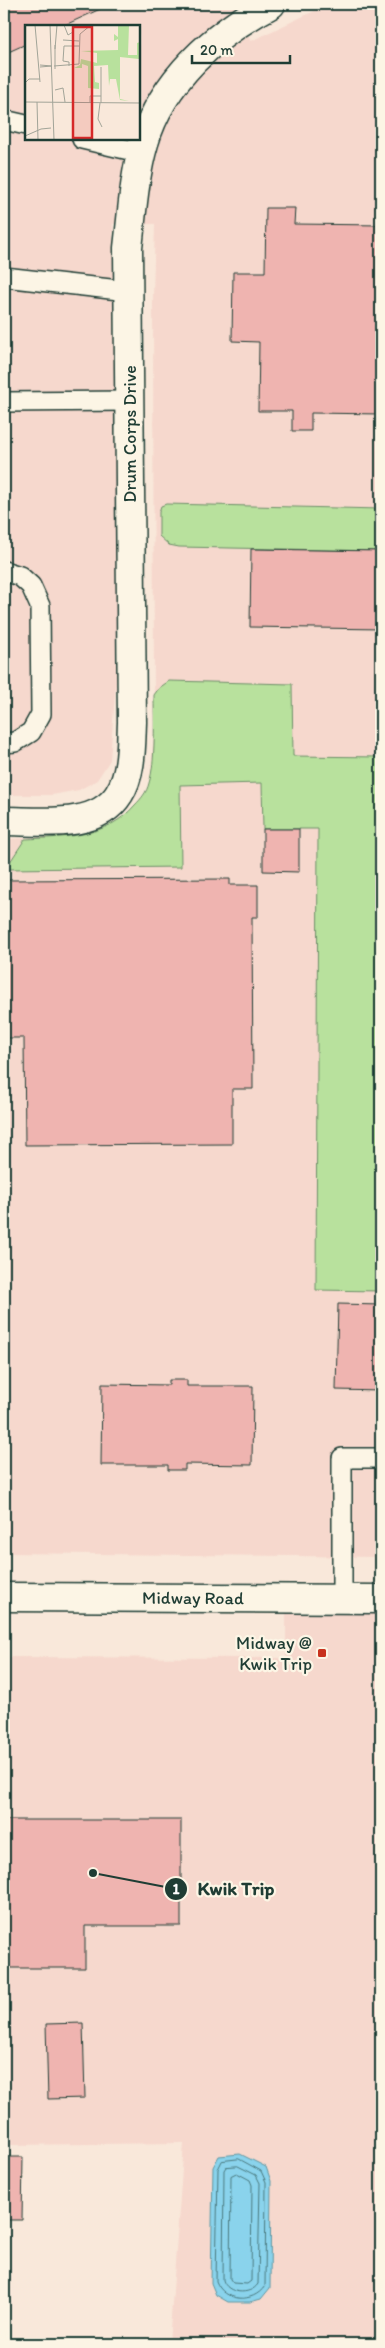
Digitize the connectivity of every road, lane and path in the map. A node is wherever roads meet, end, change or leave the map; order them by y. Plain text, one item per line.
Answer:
1 (271, 4) edge
2 (4, 120) edge
3 (25, 125) edge
4 (86, 140) edge
5 (142, 153) junction
6 (4, 277) edge
7 (128, 291) junction
8 (130, 401) junction
9 (4, 402) edge
10 (4, 571) edge
11 (4, 743) edge
12 (4, 821) edge
13 (381, 1458) edge
14 (4, 1597) edge
15 (342, 1598) junction
16 (381, 1599) edge

1 - 5 street, Drum Corps Drive
2 - 3 lane
4 - 5 lane
5 - 7 street, Drum Corps Drive
6 - 7 lane
7 - 8 street, Drum Corps Drive
8 - 9 lane
8 - 12 street, Drum Corps Drive
10 - 11 lane
13 - 15 lane
14 - 15 street, Midway Road
15 - 16 street, Midway Road

